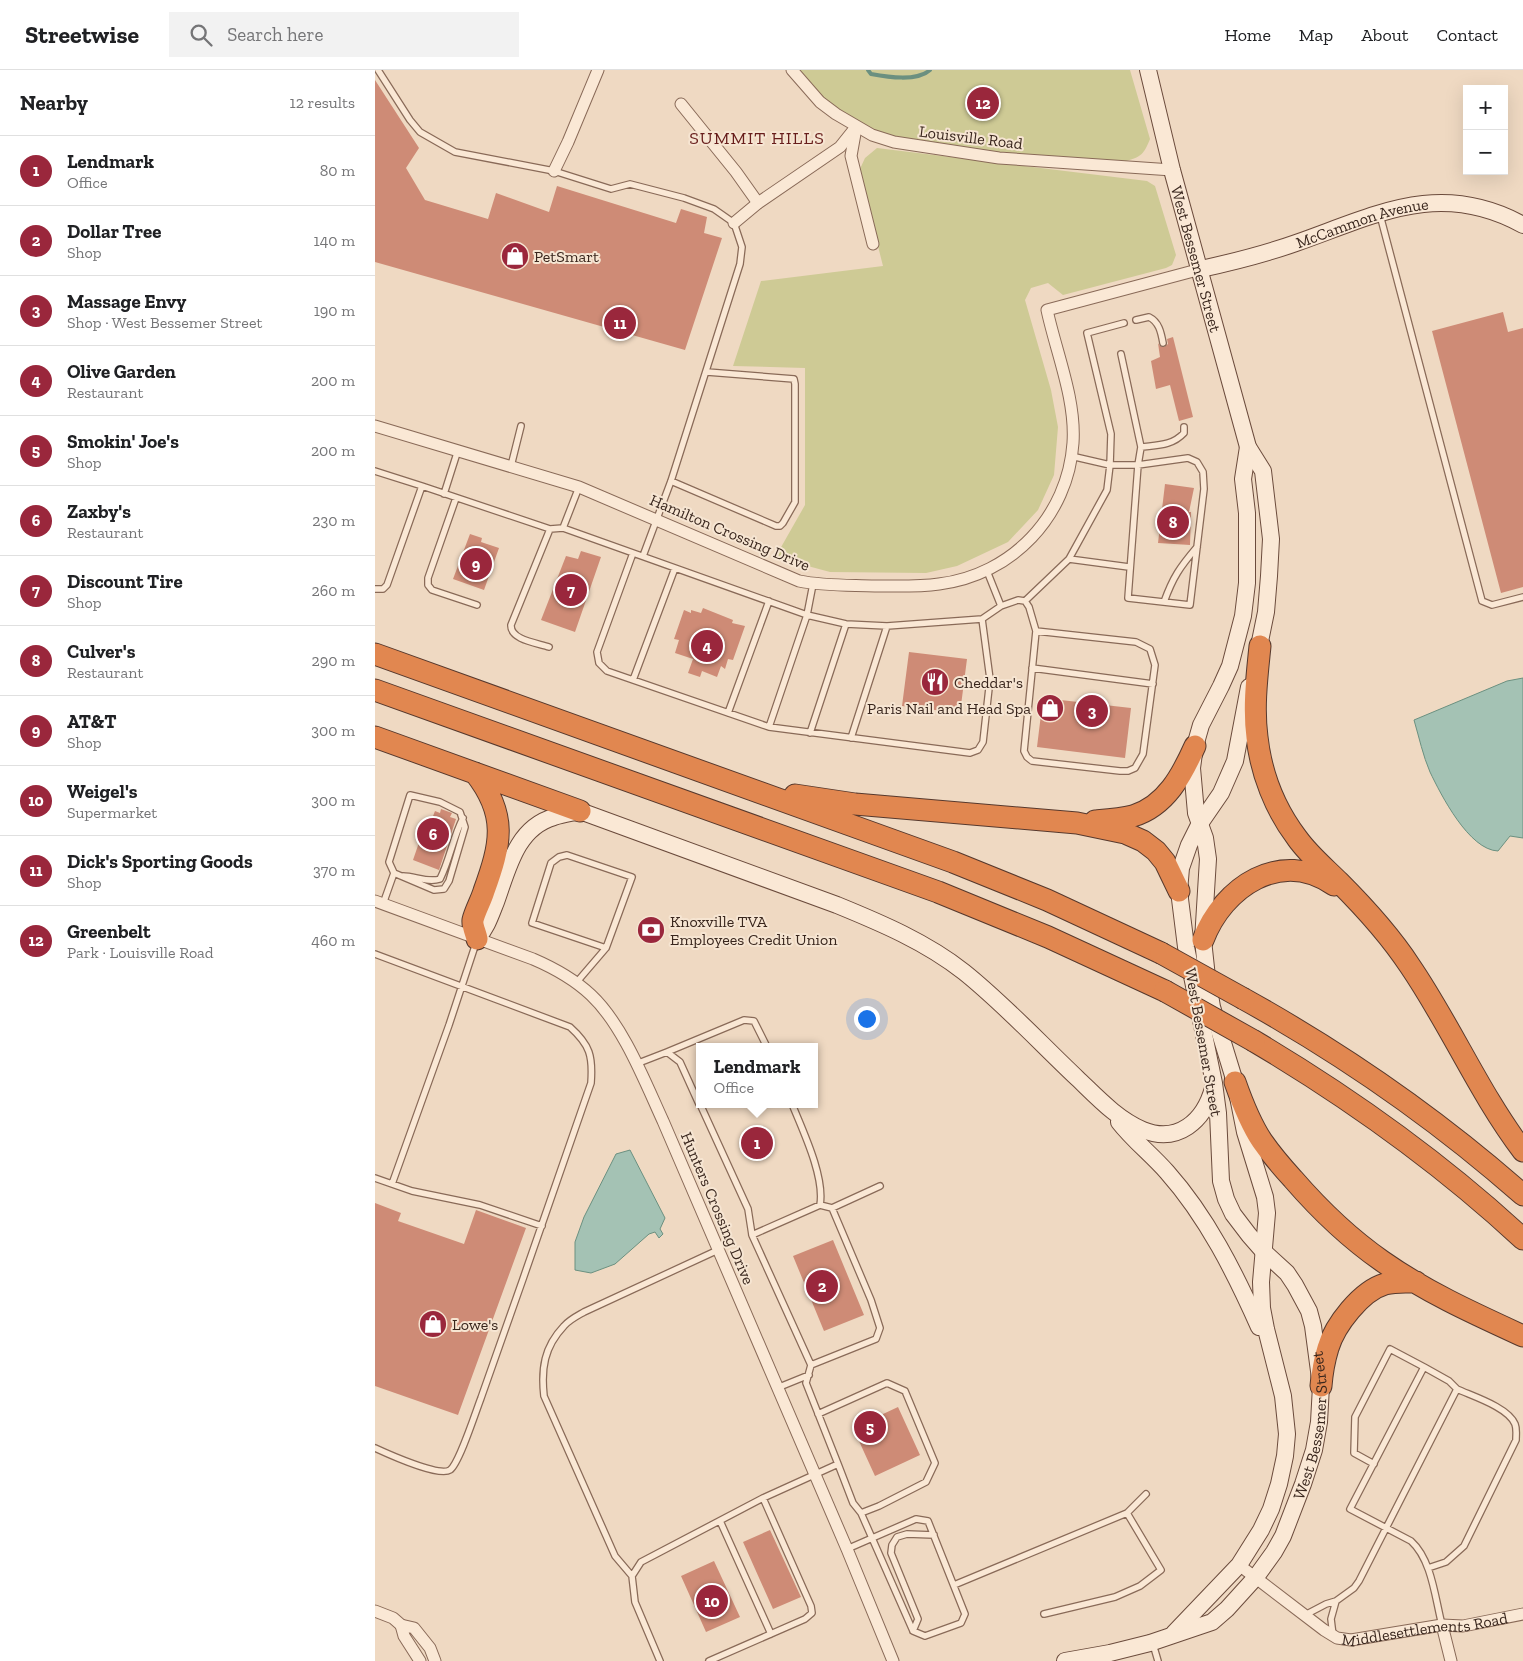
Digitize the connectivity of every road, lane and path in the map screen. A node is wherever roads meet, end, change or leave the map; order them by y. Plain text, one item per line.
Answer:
1 (378, 70) edge
2 (598, 70) edge
3 (792, 70) edge
4 (1148, 70) edge
5 (681, 104) dead end
6 (856, 127) junction
7 (1172, 170) junction
8 (554, 171) junction
9 (758, 203) junction
10 (1379, 212) junction
11 (734, 223) junction
12 (1523, 226) edge
13 (873, 244) dead end
14 (1201, 270) junction
15 (1136, 320) dead end
16 (1124, 323) dead end
17 (1163, 343) dead end
18 (1121, 354) dead end
19 (707, 372) junction
20 (375, 426) edge
21 (521, 426) dead end
22 (1184, 427) dead end
23 (1141, 447) junction
24 (1248, 447) junction
25 (458, 450) junction
26 (1071, 456) junction
27 (1109, 465) junction
28 (1138, 465) junction
29 (511, 466) junction
30 (375, 471) edge
31 (671, 482) junction
32 (422, 486) junction
33 (579, 487) junction
34 (444, 494) junction
35 (456, 498) junction
36 (656, 520) junction
37 (563, 528) junction
38 (550, 529) junction
39 (1197, 547) junction
40 (633, 553) junction
41 (643, 556) junction
42 (1069, 559) junction
43 (1129, 567) junction
44 (675, 568) junction
45 (987, 572) junction
46 (813, 584) junction
47 (375, 590) edge
48 (1523, 597) edge
49 (769, 601) junction
50 (1025, 601) junction
51 (1164, 602) junction
52 (477, 605) dead end
53 (1001, 606) junction
54 (807, 615) junction
55 (982, 619) junction
56 (846, 624) junction
57 (887, 626) junction
58 (1036, 631) junction
59 (1259, 646) junction
60 (549, 647) dead end
61 (375, 654) edge
62 (1032, 668) junction
63 (633, 680) junction
64 (1153, 684) junction
65 (375, 690) edge
66 (728, 713) junction
67 (769, 727) junction
68 (810, 733) junction
69 (375, 737) edge
70 (851, 738) junction
71 (1195, 746) junction
72 (475, 773) junction
73 (739, 784) junction
74 (581, 811) junction
75 (463, 818) junction
76 (1077, 823) junction
77 (1199, 825) junction
78 (394, 873) junction
79 (401, 876) junction
80 (1179, 891) junction
81 (379, 903) edge
82 (1362, 906) junction
83 (477, 939) junction
84 (1203, 940) junction
85 (605, 948) junction
86 (375, 954) edge
87 (576, 983) junction
88 (463, 987) junction
89 (765, 1043) edge
90 (667, 1052) junction
91 (636, 1064) junction
92 (1235, 1082) junction
93 (1214, 1083) junction
94 (696, 1096) edge
95 (1105, 1105) junction
96 (702, 1108) edge
97 (794, 1108) edge
98 (1523, 1151) edge
99 (375, 1178) edge
100 (393, 1184) junction
101 (879, 1186) dead end
102 (1523, 1195) edge
103 (820, 1205) junction
104 (832, 1208) junction
105 (543, 1226) junction
106 (752, 1235) junction
107 (1523, 1239) edge
108 (718, 1250) junction
109 (1263, 1251) junction
110 (1415, 1282) junction
111 (1523, 1336) edge
112 (1273, 1358) junction
113 (811, 1366) junction
114 (1424, 1367) junction
115 (809, 1376) junction
116 (1321, 1386) junction
117 (777, 1388) junction
118 (1457, 1389) junction
119 (819, 1414) junction
120 (375, 1448) edge
121 (838, 1464) junction
122 (1374, 1464) junction
123 (814, 1474) junction
124 (1146, 1494) dead end
125 (763, 1498) junction
126 (861, 1512) junction
127 (1127, 1513) junction
128 (720, 1521) junction
129 (1386, 1528) junction
130 (934, 1535) junction
131 (872, 1539) junction
132 (847, 1549) junction
133 (1239, 1565) junction
134 (1428, 1568) junction
135 (632, 1576) junction
136 (1257, 1577) junction
137 (954, 1585) junction
138 (1336, 1601) junction
139 (375, 1611) edge
140 (1044, 1614) dead end
141 (1523, 1614) edge
142 (1305, 1615) junction
143 (401, 1625) junction
144 (1442, 1625) junction
145 (913, 1631) junction
146 (771, 1634) junction
147 (1173, 1635) junction
148 (1333, 1635) junction
149 (1153, 1642) junction
150 (1111, 1657) edge
151 (420, 1661) edge
152 (435, 1661) edge
153 (660, 1661) edge
154 (709, 1661) edge
155 (893, 1661) edge
156 (1065, 1661) edge
157 (1158, 1661) edge
158 (1451, 1661) edge

1 - 8 lane
2 - 8 street
3 - 6 street, Louisville Road
4 - 7 main road, West Bessemer Street
5 - 9 street
6 - 7 street, Louisville Road
6 - 9 street
6 - 13 street
7 - 14 main road, West Bessemer Street
8 - 11 lane
9 - 11 street
10 - 12 main road, McCammon Avenue
10 - 14 main road, McCammon Avenue
10 - 48 lane
11 - 19 lane
14 - 24 main road, West Bessemer Street
14 - 26 street, Hamilton Crossing Drive
15 - 17 lane
16 - 27 lane
18 - 23 lane
19 - 31 lane
19 - 31 lane
20 - 25 street, Hamilton Crossing Drive
21 - 29 lane
22 - 23 lane
23 - 28 lane
24 - 59 main road, West Bessemer Street
24 - 71 main road, West Bessemer Street
25 - 29 street, Hamilton Crossing Drive
25 - 34 lane
26 - 27 lane
26 - 45 street, Hamilton Crossing Drive
27 - 28 lane
27 - 42 lane
28 - 39 lane
28 - 43 lane
29 - 33 street, Hamilton Crossing Drive
30 - 32 lane
31 - 36 lane
32 - 34 lane
32 - 47 lane
33 - 36 street, Hamilton Crossing Drive
33 - 37 lane
34 - 35 lane
35 - 38 lane
35 - 52 lane
36 - 41 lane
36 - 46 street, Hamilton Crossing Drive
37 - 38 lane
37 - 40 lane
38 - 60 lane
39 - 51 lane
39 - 51 lane
40 - 41 lane
40 - 63 lane
41 - 44 lane
42 - 43 lane
42 - 50 lane
43 - 51 lane
44 - 49 lane
44 - 63 lane
45 - 46 street, Hamilton Crossing Drive
45 - 53 lane
46 - 54 lane
49 - 54 lane
49 - 66 lane
50 - 53 lane
50 - 58 lane
53 - 55 lane
54 - 56 lane
54 - 67 lane
55 - 57 lane
55 - 70 lane
56 - 57 lane
56 - 68 lane
57 - 70 lane
58 - 62 lane
58 - 64 lane
59 - 77 main road, West Bessemer Street
59 - 82 highway
61 - 73 highway
62 - 64 lane
62 - 64 lane
63 - 66 lane
65 - 107 highway, bridge
66 - 67 lane
67 - 68 lane
68 - 70 lane
69 - 72 highway
71 - 76 highway
71 - 77 main road, West Bessemer Street
72 - 74 highway
72 - 83 highway
73 - 76 highway
73 - 102 highway, bridge
74 - 83 main road
74 - 95 main road
75 - 78 lane
75 - 79 lane
75 - 79 lane
76 - 80 highway
77 - 80 main road, West Bessemer Street
77 - 84 main road, West Bessemer Street
78 - 79 lane
78 - 81 lane
80 - 93 main road, West Bessemer Street
81 - 83 street, Hunters Crossing Drive
82 - 84 highway
82 - 98 highway
83 - 87 street, Hunters Crossing Drive
83 - 88 lane
84 - 92 main road, West Bessemer Street
85 - 85 lane
85 - 87 lane
86 - 88 lane
87 - 91 street, Hunters Crossing Drive
88 - 100 lane
88 - 105 lane
89 - 90 lane
90 - 91 lane
90 - 94 lane
91 - 108 street, Hunters Crossing Drive
92 - 109 main road, West Bessemer Street
92 - 110 highway
93 - 95 main road
93 - 109 main road, West Bessemer Street
95 - 112 main road
96 - 106 lane
97 - 103 lane
99 - 100 lane
100 - 105 lane
101 - 104 lane
103 - 104 lane
103 - 106 lane
104 - 113 lane
105 - 120 lane
106 - 113 lane
108 - 117 street, Hunters Crossing Drive
108 - 135 lane
109 - 112 main road, West Bessemer Street
109 - 116 main road, West Bessemer Street
110 - 111 highway
110 - 116 highway
112 - 133 main road, West Bessemer Street
113 - 115 lane
114 - 118 lane
114 - 122 lane
114 - 122 lane
115 - 117 lane
115 - 119 lane
116 - 136 main road, West Bessemer Street
117 - 123 street, Hunters Crossing Drive
118 - 129 lane
118 - 134 lane
119 - 121 lane
119 - 126 lane
121 - 123 lane
121 - 126 lane
122 - 129 lane
123 - 125 lane
123 - 132 street, Hunters Crossing Drive
124 - 127 lane
125 - 128 lane
125 - 146 lane
126 - 131 lane
127 - 137 lane
127 - 140 lane
128 - 135 lane
128 - 146 lane
129 - 134 lane
129 - 138 lane
130 - 131 lane
130 - 137 lane
130 - 145 lane
131 - 132 lane
131 - 145 lane
132 - 155 street, Hunters Crossing Drive
133 - 136 street, Middlesettlements Road
133 - 147 main road
134 - 144 lane
135 - 153 lane
136 - 142 street, Middlesettlements Road
136 - 147 main road
137 - 145 lane
138 - 142 lane
138 - 148 lane
139 - 143 street
141 - 144 street, Middlesettlements Road
142 - 148 street, Middlesettlements Road
143 - 151 street
143 - 152 street
144 - 148 street, Middlesettlements Road
144 - 158 street
146 - 154 lane
147 - 149 main road
149 - 150 main road
149 - 157 lane
150 - 156 main road

